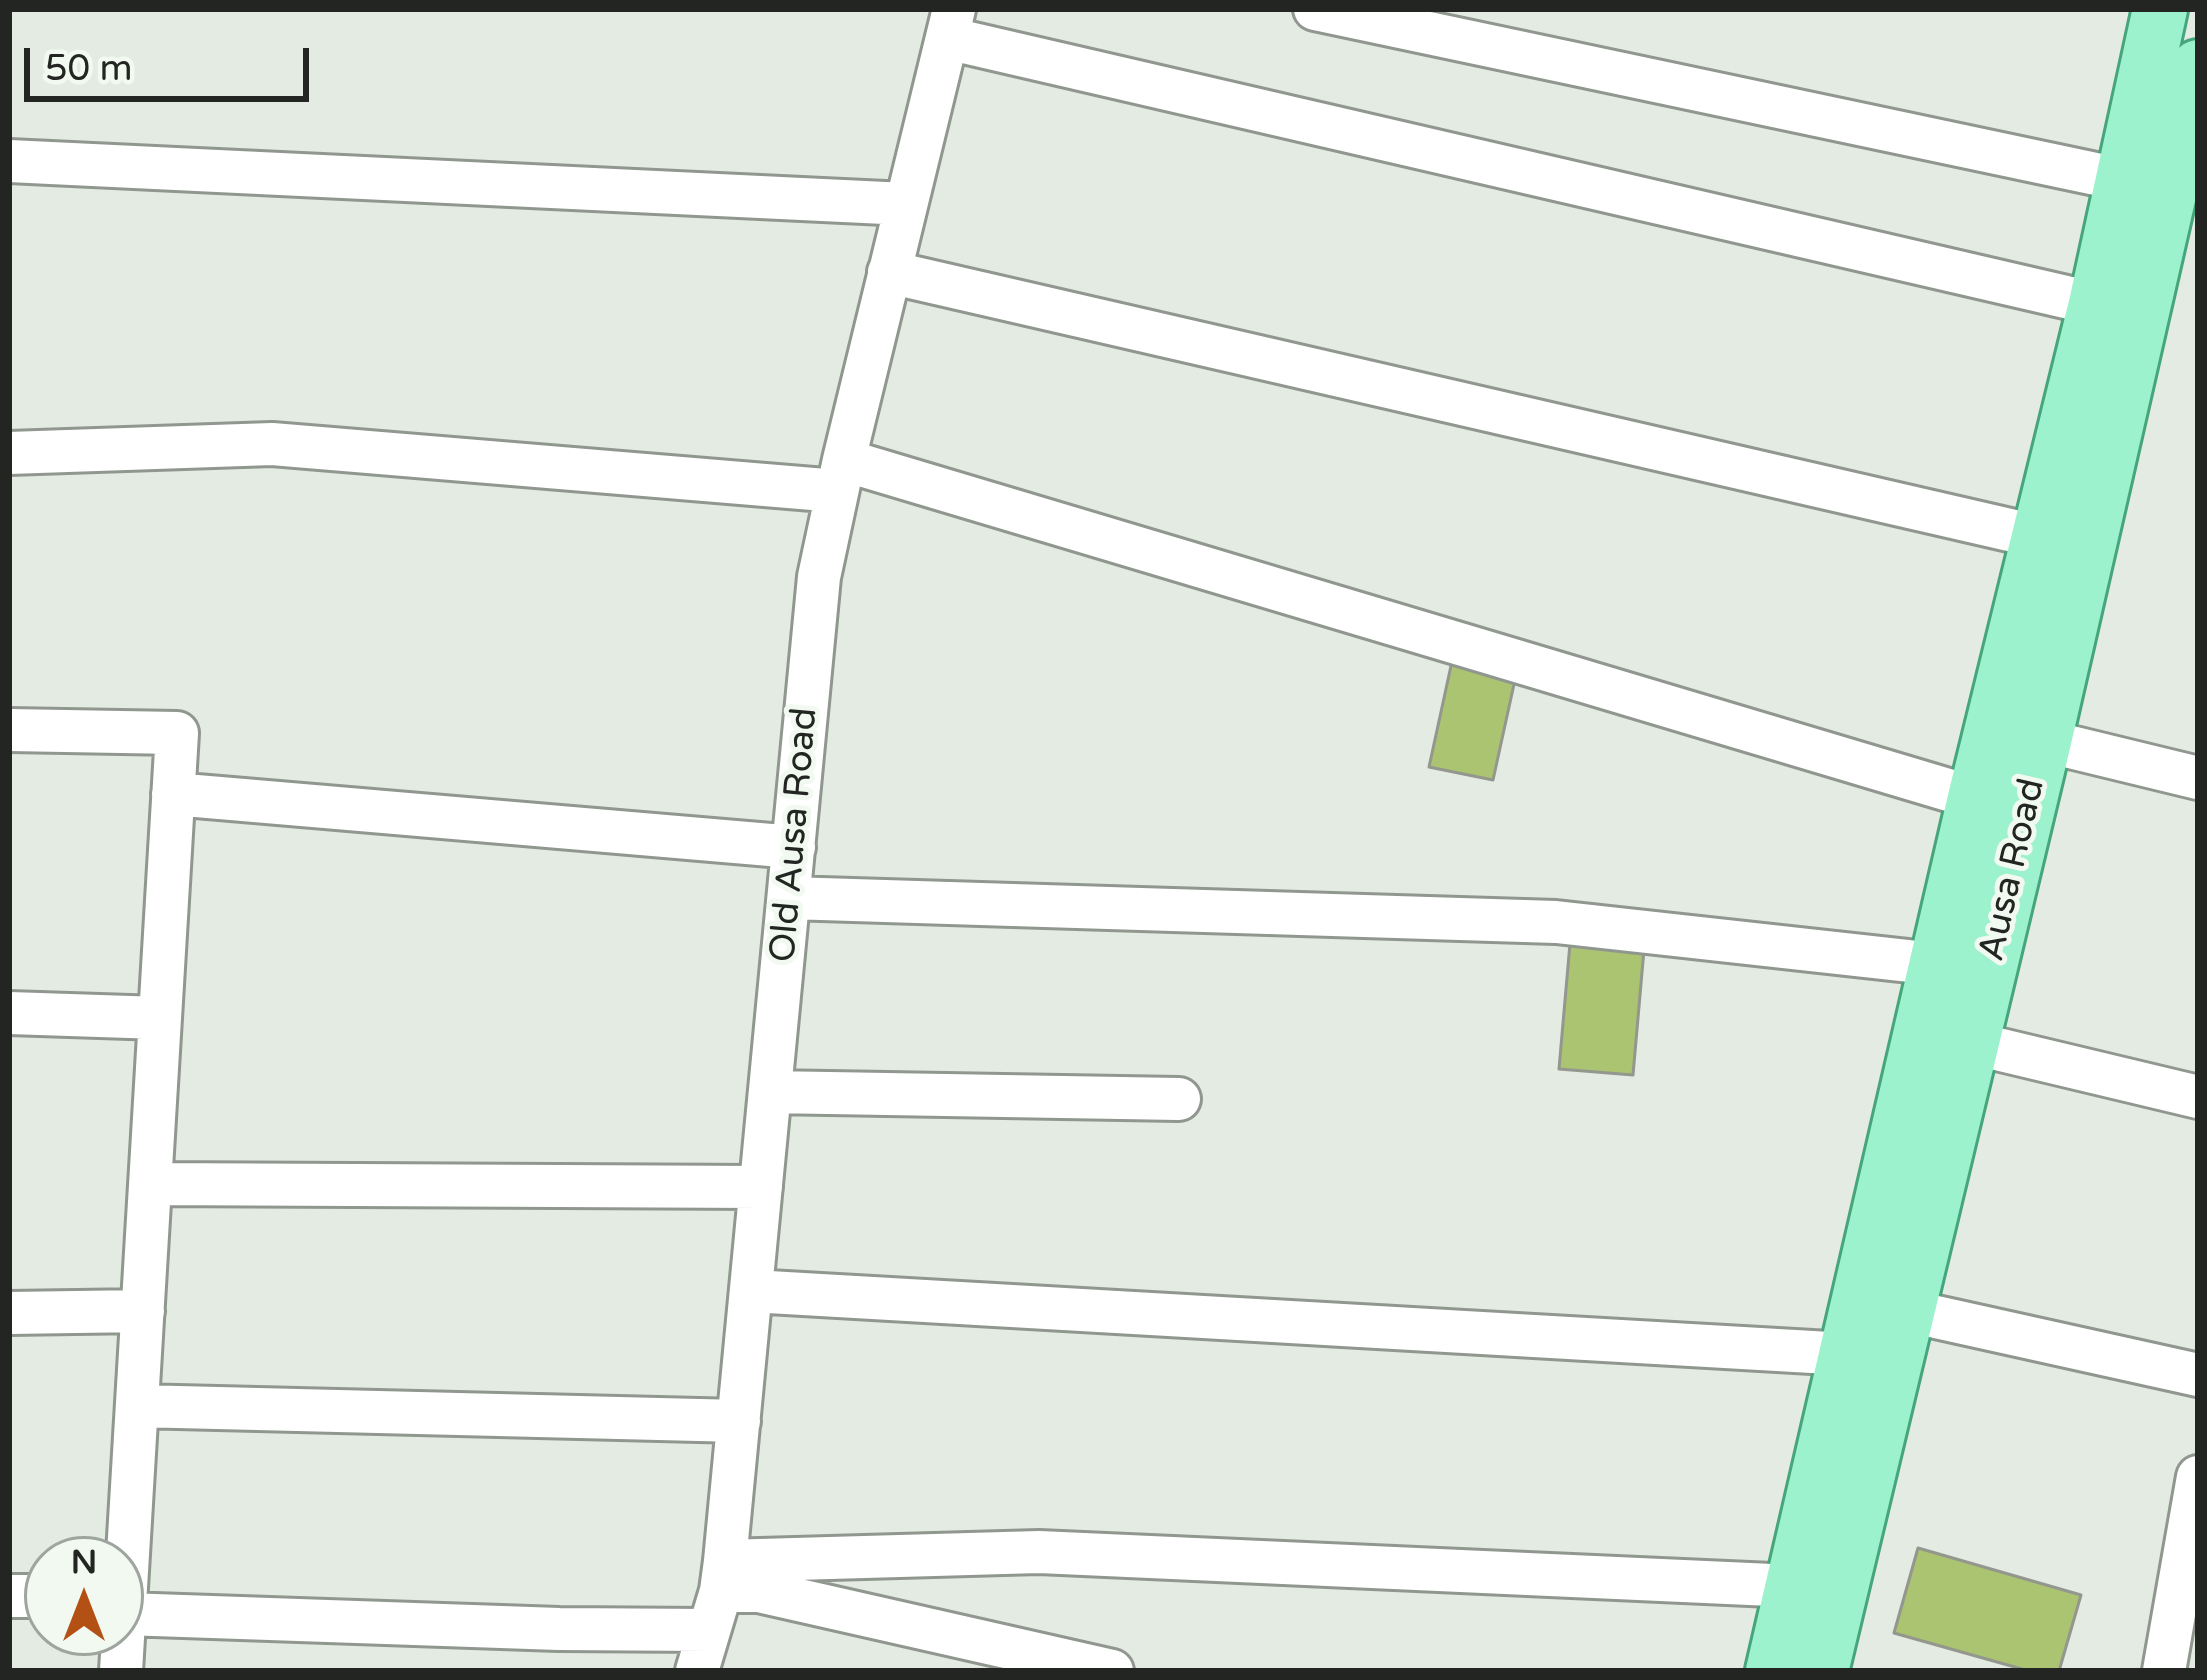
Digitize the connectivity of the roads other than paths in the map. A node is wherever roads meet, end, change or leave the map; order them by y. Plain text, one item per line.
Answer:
1 (1315, 9) edge
2 (2160, 9) edge
3 (951, 24) edge
4 (2198, 67) edge
5 (9, 161) edge
6 (2187, 166) edge
7 (2124, 180) junction
8 (906, 204) junction
9 (890, 272) junction
10 (2096, 304) junction
11 (9, 453) edge
12 (841, 476) junction
13 (2039, 537) junction
14 (1992, 728) junction
15 (9, 730) edge
16 (2044, 741) junction
17 (2198, 778) edge
18 (173, 794) junction
19 (1975, 798) junction
20 (794, 847) junction
21 (789, 898) junction
22 (1936, 964) junction
23 (9, 1012) edge
24 (160, 1018) junction
25 (1972, 1043) junction
26 (770, 1092) junction
27 (2198, 1097) edge
28 (1179, 1099) dead end
29 (151, 1184) junction
30 (761, 1187) junction
31 (751, 1291) junction
32 (143, 1311) junction
33 (1909, 1311) junction
34 (9, 1312) edge
35 (1847, 1354) junction
36 (2198, 1375) edge
37 (137, 1406) junction
38 (739, 1421) junction
39 (2198, 1477) edge
40 (128, 1536) edge
41 (1794, 1586) junction
42 (718, 1594) junction
43 (144, 1602) edge
44 (697, 1671) edge
45 (1112, 1671) edge
46 (1773, 1671) edge
47 (1821, 1671) edge
48 (2164, 1671) edge

1 - 7 street
2 - 7 main road
3 - 8 street, Old Ausa Road
3 - 10 street
4 - 6 main road, Ausa Road
5 - 8 street
6 - 16 main road, Ausa Road
7 - 10 main road
8 - 9 street, Old Ausa Road
9 - 12 street, Old Ausa Road
9 - 13 street
10 - 13 main road
11 - 12 street
12 - 19 street
12 - 20 street, Old Ausa Road
13 - 14 main road
14 - 16 street
14 - 19 main road
15 - 18 street
16 - 17 street
16 - 25 main road, Ausa Road
18 - 20 street
18 - 24 street
19 - 22 main road
20 - 21 street, Old Ausa Road
21 - 22 street
21 - 26 street, Old Ausa Road
22 - 35 main road
23 - 24 street
24 - 29 street
25 - 27 street
25 - 33 main road, Ausa Road
26 - 28 street
26 - 30 street, Old Ausa Road
29 - 30 street
29 - 32 street
30 - 31 street, Old Ausa Road
31 - 35 street
31 - 38 street, Old Ausa Road
32 - 34 street
32 - 37 street
33 - 36 street
33 - 47 main road, Ausa Road
35 - 41 main road
37 - 38 street
37 - 40 street
38 - 42 street, Old Ausa Road
39 - 48 street
41 - 42 street
41 - 46 main road
42 - 43 street
42 - 44 street, Old Ausa Road
42 - 45 street

